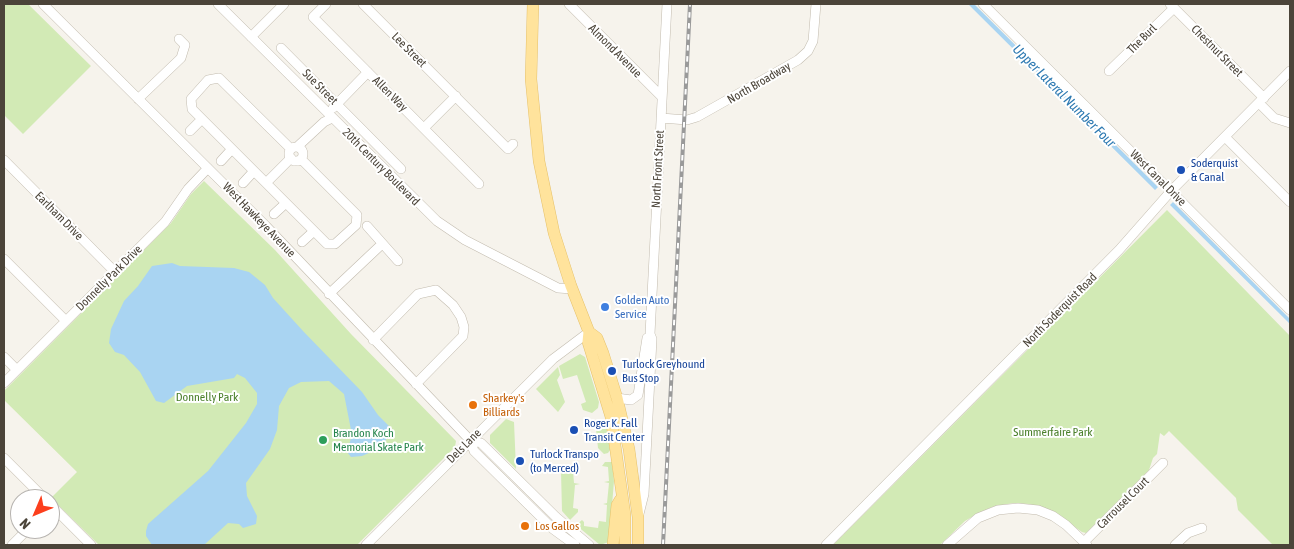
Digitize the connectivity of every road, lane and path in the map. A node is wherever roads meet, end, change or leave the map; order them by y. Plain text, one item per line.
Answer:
1 (43, 4) edge
2 (219, 4) edge
3 (284, 4) edge
4 (326, 4) edge
5 (363, 4) edge
6 (533, 4) edge
7 (568, 4) edge
8 (667, 4) edge
9 (816, 4) edge
10 (983, 4) edge
11 (1172, 6) edge
12 (251, 37) junction
13 (179, 39) dead end
14 (280, 48) dead end
15 (1109, 71) dead end
16 (1290, 71) edge
17 (368, 72) junction
18 (456, 96) junction
19 (662, 97) junction
20 (138, 99) junction
21 (1261, 100) junction
22 (337, 104) junction
23 (329, 118) junction
24 (661, 118) junction
25 (202, 119) junction
26 (1290, 123) edge
27 (424, 128) junction
28 (190, 130) dead end
29 (1225, 137) junction
30 (513, 144) dead end
31 (232, 149) junction
32 (297, 153) junction
33 (4, 160) edge
34 (221, 161) dead end
35 (208, 168) junction
36 (401, 169) dead end
37 (254, 171) junction
38 (243, 183) dead end
39 (266, 183) junction
40 (479, 184) dead end
41 (1170, 190) junction
42 (286, 202) junction
43 (1290, 202) edge
44 (274, 214) dead end
45 (366, 226) dead end
46 (314, 231) junction
47 (302, 242) dead end
48 (382, 244) junction
49 (4, 259) edge
50 (398, 262) dead end
51 (115, 272) junction
52 (572, 288) junction
53 (329, 294) junction
54 (1290, 310) edge
55 (66, 321) junction
56 (589, 332) junction
57 (650, 334) junction
58 (373, 340) junction
59 (4, 357) edge
60 (16, 370) junction
61 (4, 383) edge
62 (416, 384) junction
63 (617, 398) junction
64 (470, 440) junction
65 (4, 460) edge
66 (1163, 463) dead end
67 (34, 489) edge
68 (622, 496) junction
69 (60, 515) edge
70 (638, 517) junction
71 (1202, 528) dead end
72 (1085, 544) edge
73 (90, 545) edge
74 (366, 545) edge
75 (575, 545) edge
76 (589, 545) edge
77 (613, 545) edge
78 (625, 545) edge
79 (638, 545) edge
80 (826, 545) edge
81 (947, 545) edge
82 (1175, 545) edge

1 - 20 street, West Hawkeye Avenue
2 - 12 street, 20th Century Boulevard
3 - 12 street
4 - 17 street, Allen Way
5 - 18 street, Lee Street
6 - 52 main road
7 - 19 street, Almond Avenue
8 - 19 street, North Front Street
9 - 24 street, North Broadway
10 - 41 street, West Canal Drive
11 - 15 street, The Burl
11 - 21 street, Chestnut Street
12 - 23 street, 20th Century Boulevard
13 - 20 street
14 - 22 street, Sue Street
16 - 21 street, North Soderquist Road
17 - 22 street
17 - 27 street, Allen Way
18 - 27 street
18 - 30 street, Lee Street
19 - 24 street, North Front Street
20 - 35 street, West Hawkeye Avenue
21 - 26 street, Chestnut Street
21 - 29 street, North Soderquist Road
22 - 23 street
22 - 36 street, Sue Street
23 - 32 street
23 - 52 street, 20th Century Boulevard
24 - 57 street, North Front Street
25 - 28 street
25 - 31 street
25 - 32 street
27 - 40 street, Allen Way
29 - 41 street, North Soderquist Road
29 - 43 street
31 - 34 street
31 - 37 street
32 - 39 street
32 - 46 street
33 - 51 street, Earlham Drive
35 - 51 street, Donnelly Park Drive
35 - 53 street, West Hawkeye Avenue
37 - 38 street
37 - 39 street
39 - 42 street
41 - 54 street, West Canal Drive
41 - 80 street, North Soderquist Road
42 - 44 street
42 - 46 street
45 - 48 street
46 - 47 street
48 - 50 street
48 - 53 street
49 - 55 street
51 - 55 street, Donnelly Park Drive
52 - 56 main road
53 - 58 street, West Hawkeye Avenue
55 - 60 street, Donnelly Park Drive
56 - 63 main road
56 - 64 street, Dels Lane
56 - 68 main road
57 - 63 street, North Front Street
57 - 70 street, North Front Street
58 - 62 street, West Hawkeye Avenue
58 - 62 street
59 - 60 street
60 - 61 street, Donnelly Park Drive
62 - 64 street, West Hawkeye Avenue
63 - 70 main road
64 - 74 street, Dels Lane
64 - 75 street, West Hawkeye Avenue
64 - 76 street, West Hawkeye Avenue
65 - 67 street
66 - 72 street, Carrousel Court
68 - 77 main road
68 - 78 main road
69 - 73 street
70 - 79 main road
71 - 82 street
72 - 81 street

